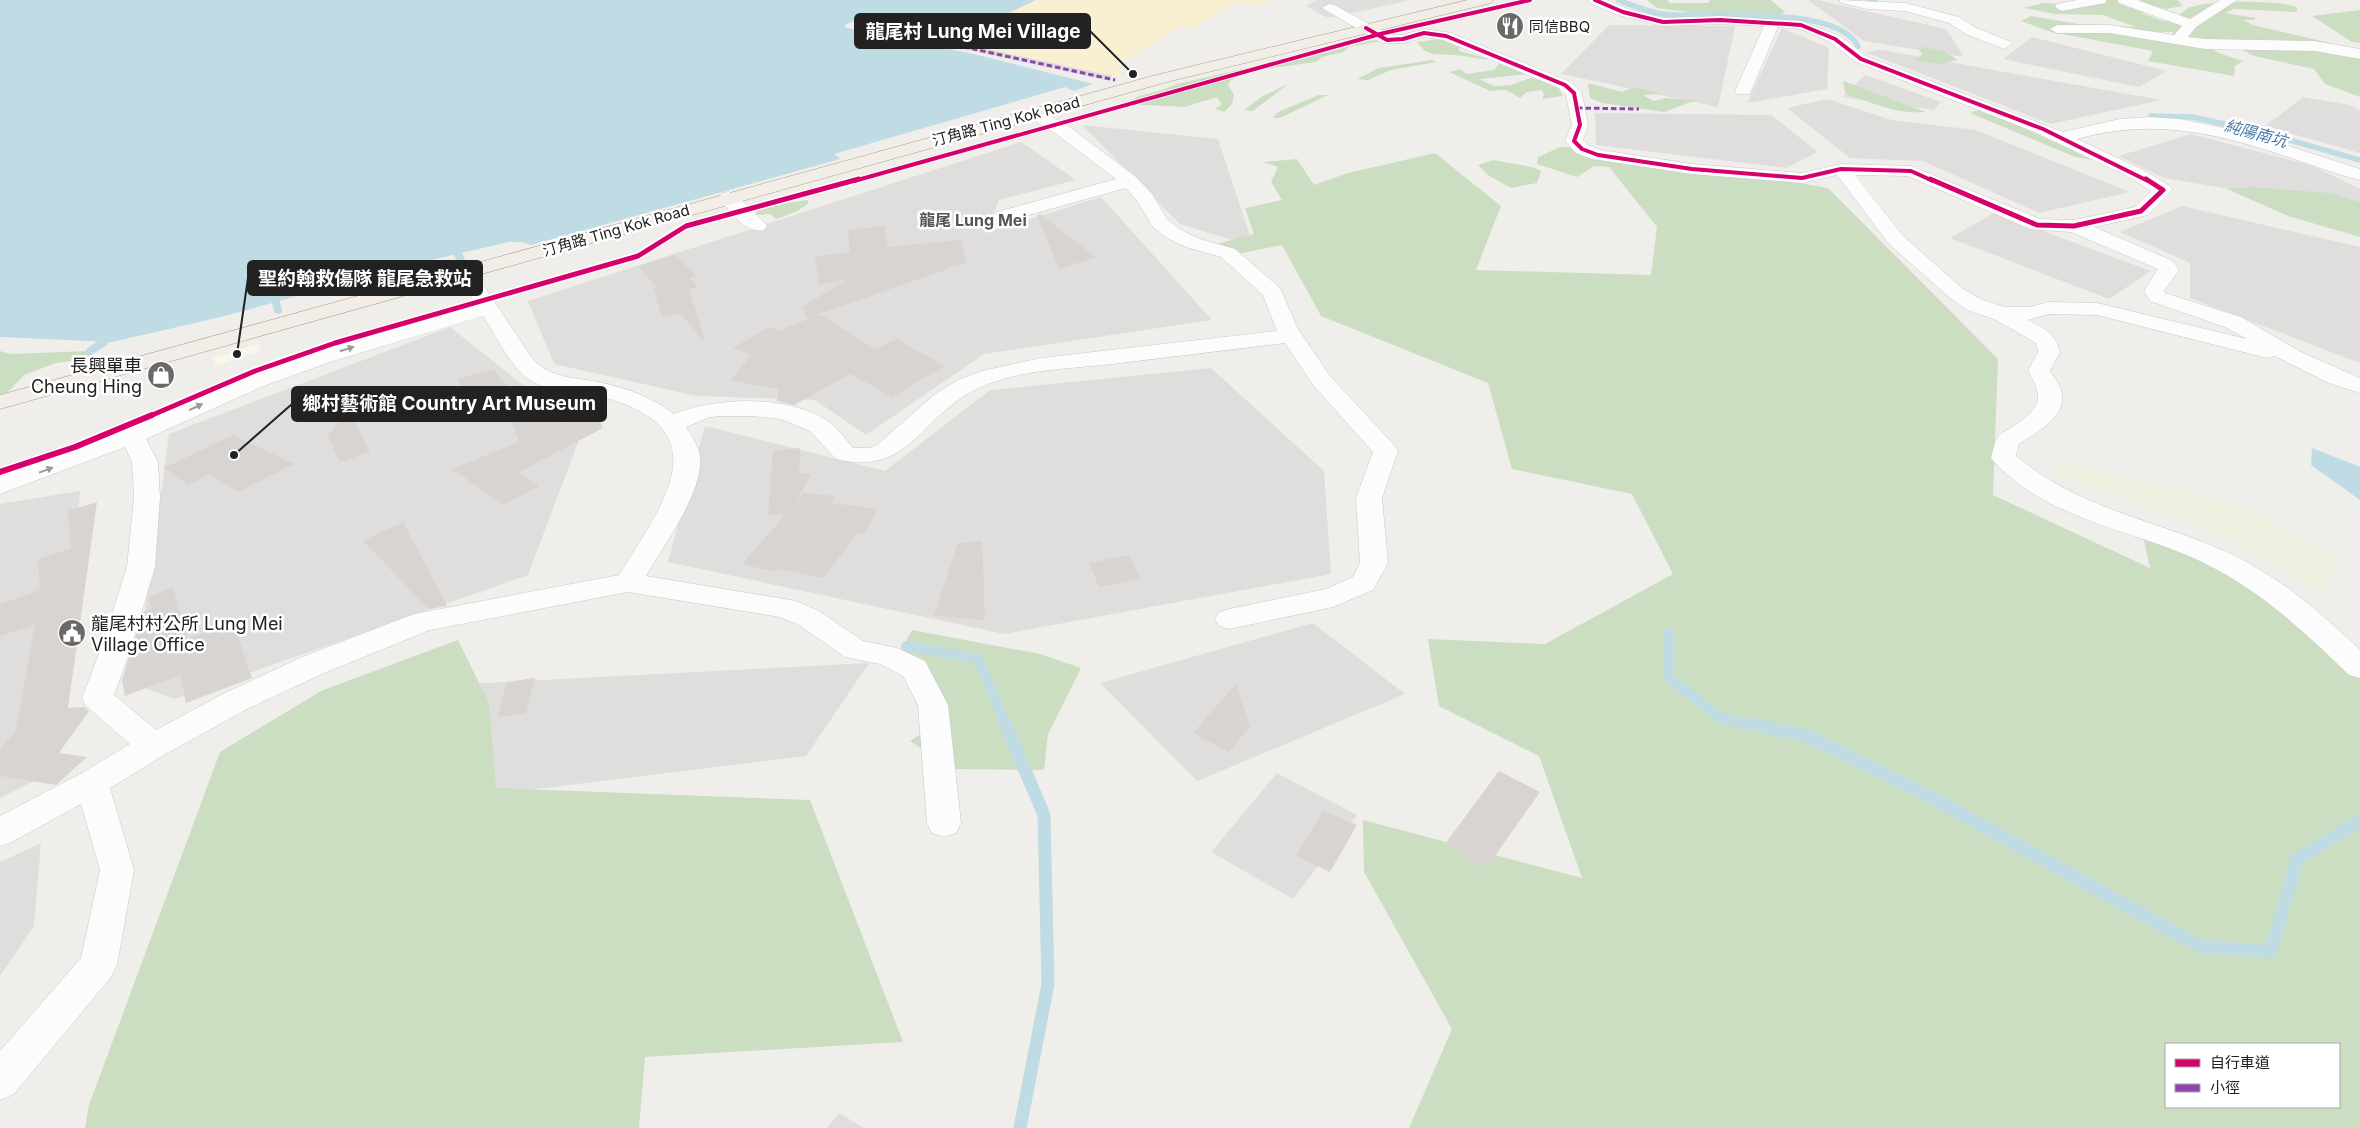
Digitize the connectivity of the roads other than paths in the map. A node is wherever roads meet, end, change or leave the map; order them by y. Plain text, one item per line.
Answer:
1 (1472, 0) edge
2 (1486, 0) edge
3 (1595, 0) edge
4 (1846, 0) edge
5 (2100, 0) edge
6 (2124, 0) edge
7 (2230, 0) edge
8 (2062, 7) dead end
9 (1329, 8) dead end
10 (1773, 22) junction
11 (2191, 24) junction
12 (1361, 26) junction
13 (2057, 28) dead end
14 (2178, 39) junction
15 (2004, 44) dead end
16 (2360, 54) edge
17 (1743, 92) dead end
18 (1035, 113) junction
19 (2061, 138) junction
20 (1841, 169) junction
21 (2360, 175) edge
22 (1130, 181) junction
23 (728, 198) junction
24 (1004, 216) dead end
25 (757, 226) dead end
26 (2074, 226) junction
27 (465, 272) junction
28 (489, 307) junction
29 (2002, 314) junction
30 (1292, 336) junction
31 (2293, 357) junction
32 (2360, 386) edge
33 (0, 402) edge
34 (670, 424) junction
35 (132, 436) junction
36 (0, 486) edge
37 (628, 583) junction
38 (1230, 619) dead end
39 (2360, 667) edge
40 (153, 746) junction
41 (92, 783) junction
42 (944, 823) dead end
43 (0, 832) edge
44 (0, 1081) edge

1 - 12 main road, 汀角路 Ting Kok Road
2 - 12 main road, 汀角路 Ting Kok Road
3 - 10 street
4 - 15 street
5 - 8 street
6 - 11 street
7 - 11 street
9 - 12 street
10 - 17 street
10 - 19 street
11 - 14 street
12 - 18 main road, 汀角路 Ting Kok Road
12 - 20 street
13 - 14 street
14 - 16 street
18 - 22 street
18 - 23 main road, 汀角路 Ting Kok Road
19 - 21 street
19 - 26 street
20 - 26 street
20 - 29 street
22 - 24 street
22 - 30 street
23 - 25 street
23 - 27 main road, 汀角路 Ting Kok Road
26 - 31 street
27 - 28 street
27 - 33 main road, 汀角路 Ting Kok Road
28 - 34 street
35 -> 28 street
29 - 31 street
29 - 39 street
30 - 34 street
30 - 38 street
31 - 32 street
34 - 37 street
36 -> 35 street
35 - 40 street
37 - 40 street
37 - 42 street
40 - 41 street
41 - 43 street
41 - 44 street

